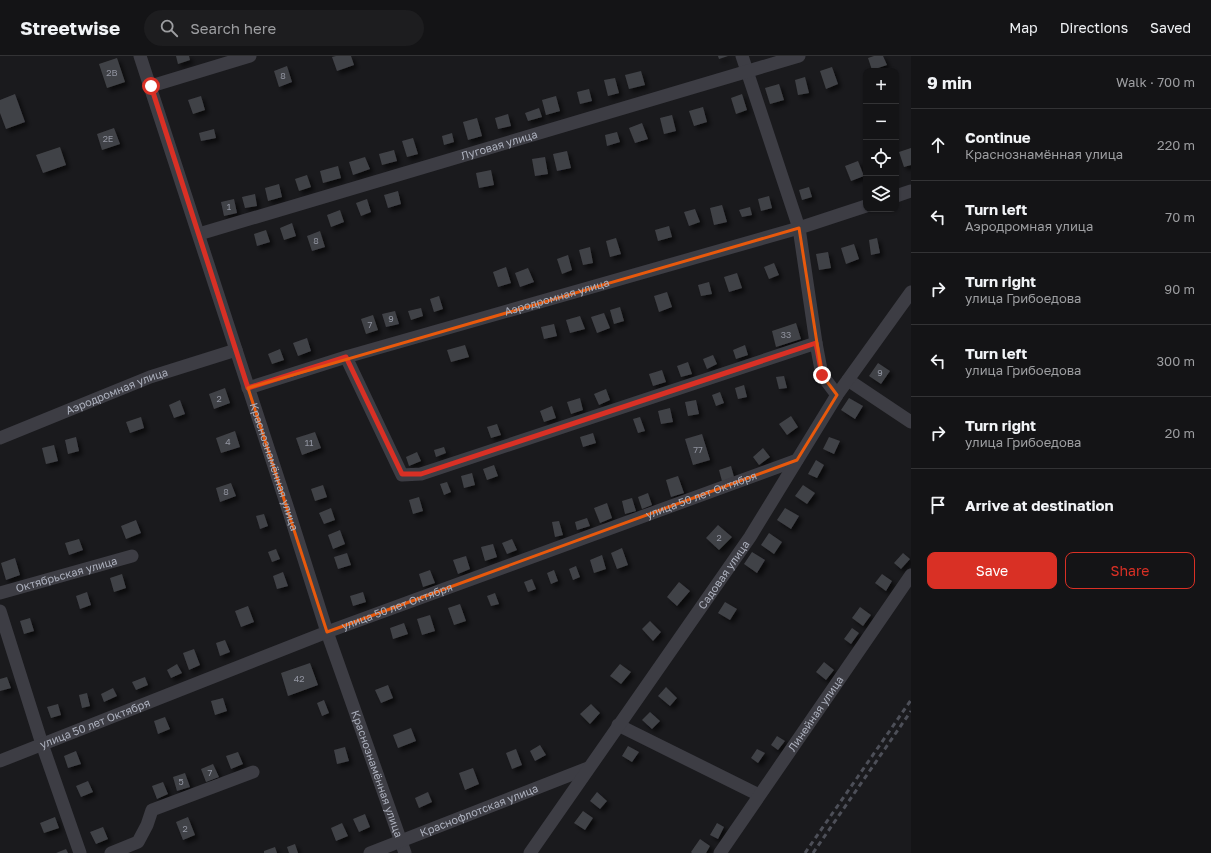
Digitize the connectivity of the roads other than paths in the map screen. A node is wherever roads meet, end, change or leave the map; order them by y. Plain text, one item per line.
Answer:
1 (140, 56) edge
2 (250, 56) edge
3 (742, 56) edge
4 (799, 56) edge
5 (747, 72) junction
6 (151, 86) junction
7 (911, 191) edge
8 (899, 195) edge
9 (863, 207) edge
10 (798, 228) junction
11 (199, 234) junction
12 (911, 292) edge
13 (816, 343) junction
14 (236, 350) junction
15 (346, 357) junction
16 (848, 380) junction
17 (248, 388) junction
18 (837, 395) junction
19 (911, 422) edge
20 (0, 438) edge
21 (797, 460) junction
22 (132, 556) dead end
23 (911, 575) edge
24 (0, 593) edge
25 (0, 611) edge
26 (327, 632) junction
27 (618, 724) junction
28 (42, 744) junction
29 (0, 761) edge
30 (588, 768) junction
31 (253, 772) dead end
32 (758, 795) junction
33 (403, 847) edge
34 (80, 853) edge
35 (111, 853) edge
36 (370, 853) edge
37 (530, 853) edge
38 (720, 853) edge

1 - 6 street, Краснознамённая улица
2 - 6 street
3 - 5 street
4 - 5 street, Луговая улица
5 - 10 street
5 - 11 street, Луговая улица
6 - 11 street, Краснознамённая улица
7 - 8 street
9 - 10 street, Аэродромная улица
10 - 13 street
10 - 15 street, Аэродромная улица
11 - 14 street, Краснознамённая улица
12 - 16 street, Садовая улица
13 - 15 street
13 - 18 street
14 - 17 street, Краснознамённая улица
14 - 20 street, Аэродромная улица
15 - 17 street, Аэродромная улица
16 - 18 street, Садовая улица
16 - 19 street
17 - 26 street, Краснознамённая улица
18 - 21 street, Садовая улица
21 - 26 street, улица 50 лет Октября
21 - 27 street, Садовая улица
22 - 24 street, Октябрьская улица
23 - 32 street, Линейная улица
25 - 28 street
26 - 28 street, улица 50 лет Октября
26 - 33 street, Краснознамённая улица
27 - 30 street, Садовая улица
27 - 32 street
28 - 29 street, улица 50 лет Октября
28 - 34 street
30 - 33 street, Краснофлотская улица
30 - 37 street, Садовая улица
31 - 35 street
32 - 38 street, Линейная улица
33 - 36 street, Краснофлотская улица

